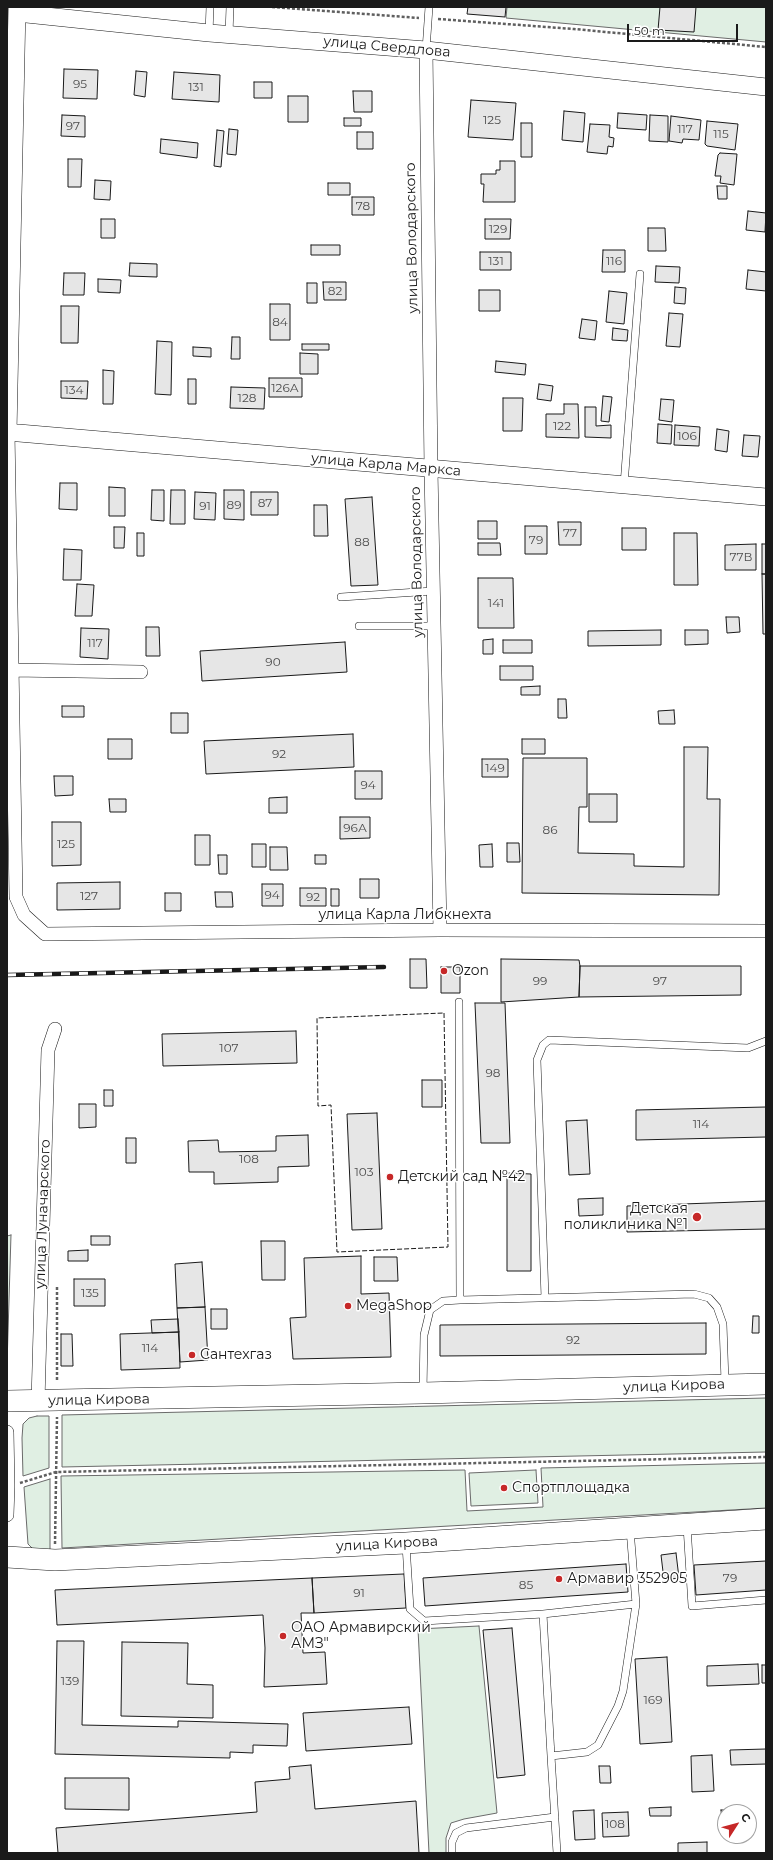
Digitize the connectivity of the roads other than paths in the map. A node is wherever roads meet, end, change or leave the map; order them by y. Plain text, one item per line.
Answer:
1 (210, 7) edge
2 (230, 7) edge
3 (429, 7) edge
4 (14, 10) edge
5 (209, 33) junction
6 (229, 34) junction
7 (426, 50) junction
8 (766, 87) edge
9 (640, 274) dead end
10 (8, 432) edge
11 (431, 469) junction
12 (624, 485) junction
13 (766, 497) edge
14 (433, 591) junction
15 (341, 597) dead end
16 (359, 626) dead end
17 (434, 626) junction
18 (12, 670) junction
19 (141, 672) dead end
20 (440, 930) junction
21 (766, 931) edge
22 (459, 1002) dead end
23 (55, 1029) dead end
24 (766, 1041) edge
25 (545, 1298) junction
26 (460, 1300) junction
27 (766, 1384) edge
28 (725, 1385) junction
29 (423, 1393) junction
30 (7, 1401) edge
31 (38, 1401) junction
32 (7, 1432) edge
33 (7, 1515) edge
34 (766, 1519) edge
35 (686, 1525) junction
36 (630, 1529) junction
37 (406, 1543) junction
38 (7, 1557) edge
39 (766, 1600) edge
40 (636, 1604) junction
41 (543, 1614) junction
42 (551, 1756) junction
43 (556, 1816) junction
44 (452, 1853) edge
45 (557, 1853) edge

1 - 5 lane
2 - 6 lane
3 - 7 lane
4 - 5 street, улица Свердлова
4 - 10 street
5 - 6 street, улица Свердлова
6 - 7 street, улица Свердлова
7 - 8 street, улица Свердлова
7 - 11 street, улица Володарского
9 - 12 lane
10 - 11 street, улица Карла Маркса
10 - 18 street
11 - 12 street, улица Карла Маркса
11 - 14 street, улица Володарского
12 - 13 street, улица Карла Маркса
14 - 15 lane
14 - 17 street, улица Володарского
16 - 17 lane
17 - 20 street, улица Володарского
18 - 19 street
18 - 20 street, улица Карла Либкнехта
20 - 21 street, улица Карла Либкнехта
22 - 26 lane
23 - 31 street, улица Луначарского
24 - 25 lane
25 - 26 lane
25 - 28 lane
26 - 29 lane
27 - 28 main road, улица Кирова
28 - 29 main road, улица Кирова
29 - 31 main road, улица Кирова
30 - 31 main road, улица Кирова
32 - 33 street
34 - 35 main road, улица Кирова
35 - 36 main road, улица Кирова
35 - 39 lane
36 - 37 main road, улица Кирова
36 - 40 lane
37 - 38 main road, улица Кирова
37 - 41 lane
40 - 41 lane
40 - 42 lane
41 - 42 lane
42 - 43 lane
43 - 44 lane
43 - 45 lane

